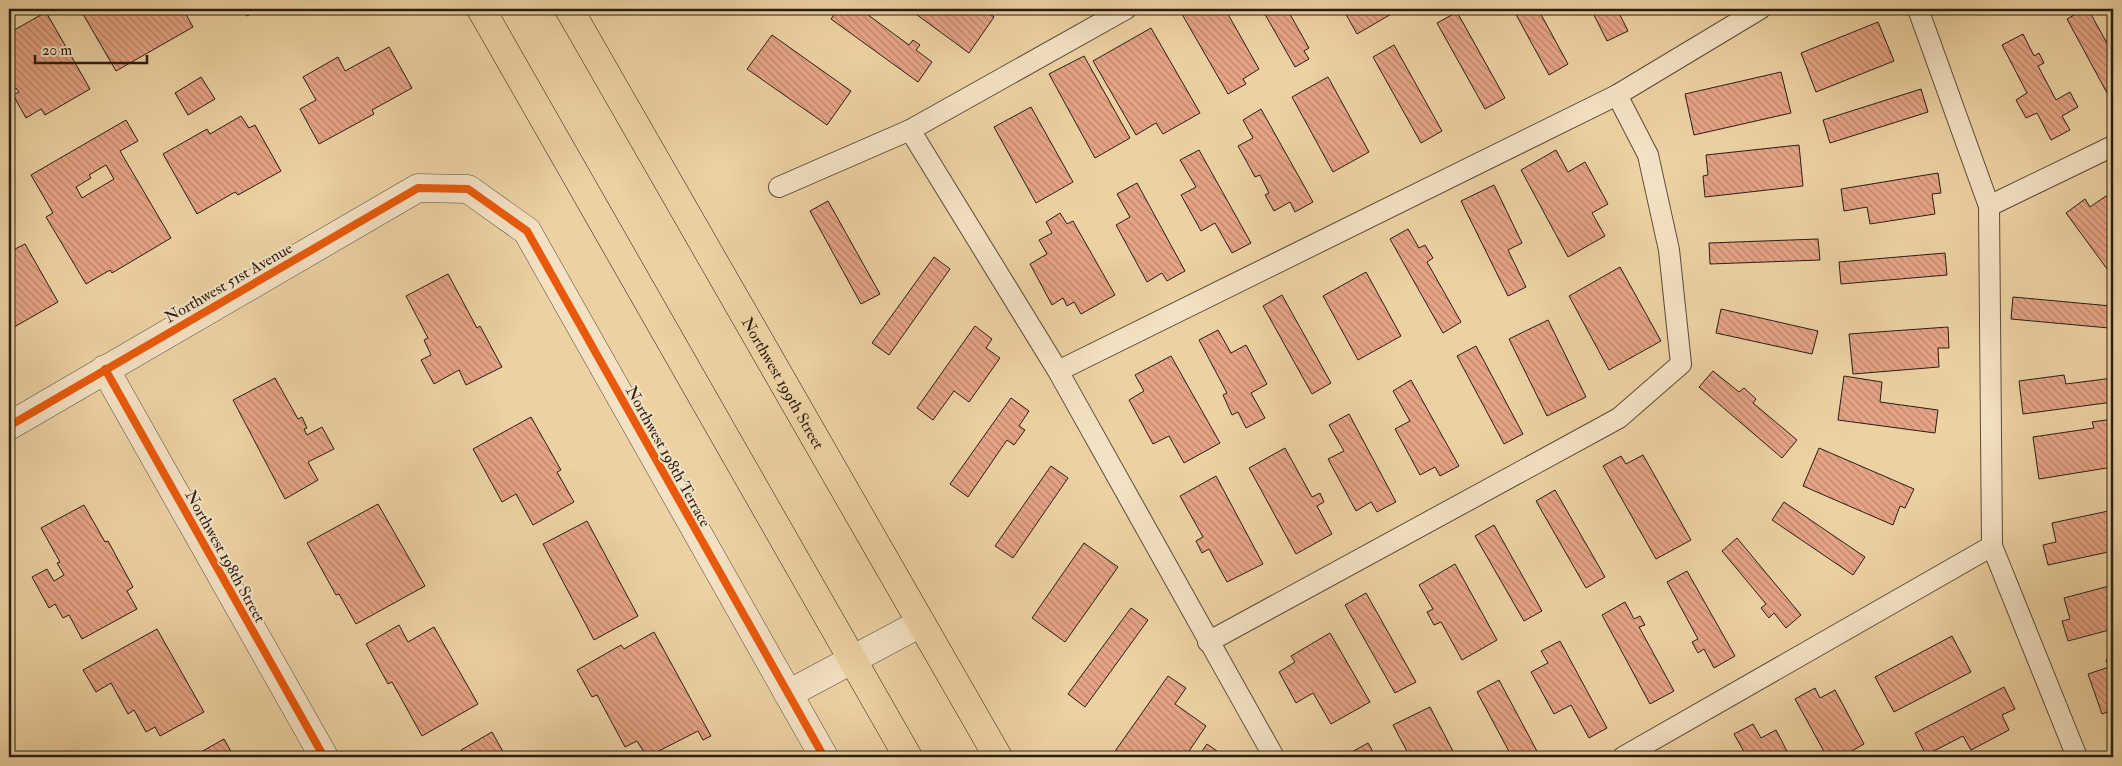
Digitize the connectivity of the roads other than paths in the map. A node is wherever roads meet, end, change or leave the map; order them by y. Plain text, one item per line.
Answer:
1 (481, 9) edge
2 (569, 9) edge
3 (1126, 9) edge
4 (1760, 9) edge
5 (1918, 9) edge
6 (1617, 95) junction
7 (910, 130) junction
8 (2113, 146) edge
9 (779, 187) dead end
10 (468, 189) joint
11 (1989, 206) junction
12 (105, 369) junction
13 (1058, 371) junction
14 (9, 426) edge
15 (1992, 546) junction
16 (921, 622) junction
17 (1208, 642) junction
18 (852, 660) junction
19 (788, 694) junction
20 (324, 757) edge
21 (824, 757) edge
22 (908, 757) edge
23 (998, 757) edge
24 (1274, 757) edge
25 (1623, 757) edge
26 (2076, 757) edge

1 - 18 main road
2 - 16 main road, Northwest 199th Street
3 - 7 lane
4 - 6 lane
5 - 11 lane
6 - 13 lane
6 - 17 lane
7 - 9 lane
7 - 13 lane
8 - 11 lane
10 - 12 street, Northwest 51st Avenue
10 - 19 street, Northwest 198th Terrace
11 - 15 lane
12 - 14 street, Northwest 51st Avenue
12 - 20 street, Northwest 198th Street
13 - 17 lane
15 - 25 lane
15 - 26 lane
16 - 18 street
16 - 23 main road, Northwest 199th Street
17 - 24 lane
18 - 19 street
18 - 22 main road
19 - 21 street, Northwest 198th Terrace

